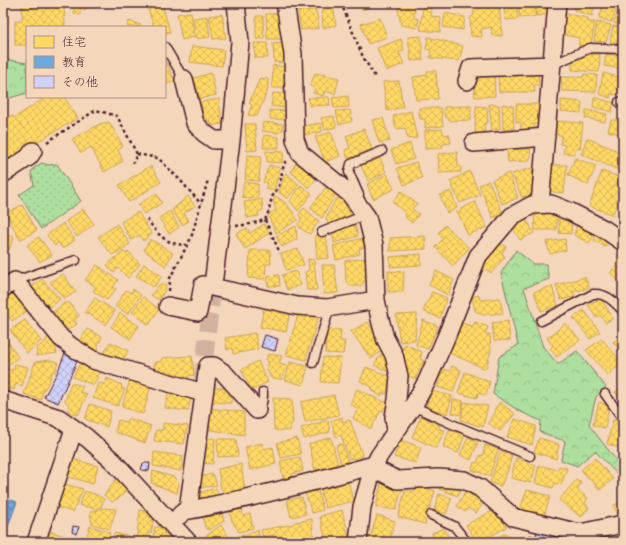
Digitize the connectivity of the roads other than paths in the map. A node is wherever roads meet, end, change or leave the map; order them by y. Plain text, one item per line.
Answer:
1 (236, 3) edge
2 (285, 3) edge
3 (557, 3) edge
4 (166, 49) edge
5 (623, 49) edge
6 (552, 65) junction
7 (184, 79) joint
8 (466, 81) dead end
9 (546, 137) junction
10 (231, 140) junction
11 (474, 143) dead end
12 (34, 151) road end
13 (382, 151) dead end
14 (3, 174) edge
15 (540, 204) junction
16 (360, 208) junction
17 (322, 232) dead end
18 (623, 242) edge
19 (76, 260) dead end
20 (214, 277) tunnel mouth
21 (9, 284) edge
22 (376, 300) junction
23 (168, 306) road end
24 (330, 307) junction
25 (623, 311) edge
26 (541, 321) dead end
27 (313, 363) dead end
28 (264, 392) dead end
29 (203, 393) junction
30 (606, 394) dead end
31 (3, 400) edge
32 (413, 406) junction
33 (257, 410) joint
34 (623, 419) edge
35 (74, 429) junction
36 (396, 432) junction
37 (530, 456) dead end
38 (374, 467) junction
39 (188, 510) junction
40 (431, 515) dead end
41 (171, 522) junction
42 (623, 524) edge
43 (186, 541) edge
44 (36, 542) edge
45 (358, 542) edge
46 (467, 542) edge

1 - 10 street
2 - 16 street
3 - 6 street
4 - 7 lane
5 - 6 lane
6 - 8 street
6 - 9 street
7 - 10 street
9 - 11 street
9 - 15 street
10 - 20 street
12 - 14 street
13 - 16 lane
15 - 18 street
15 - 32 street
16 - 17 lane
16 - 22 street
19 - 21 lane
21 - 29 street
22 - 24 street
22 - 36 street
23 - 24 street
24 - 27 lane
25 - 26 lane
28 - 33 lane
29 - 33 street
29 - 39 street
30 - 34 lane
31 - 35 street
32 - 36 street
32 - 37 lane
35 - 41 street
35 - 44 street
36 - 38 street
38 - 39 street
38 - 42 street
38 - 45 street
39 - 41 street
40 - 46 lane
41 - 43 street

